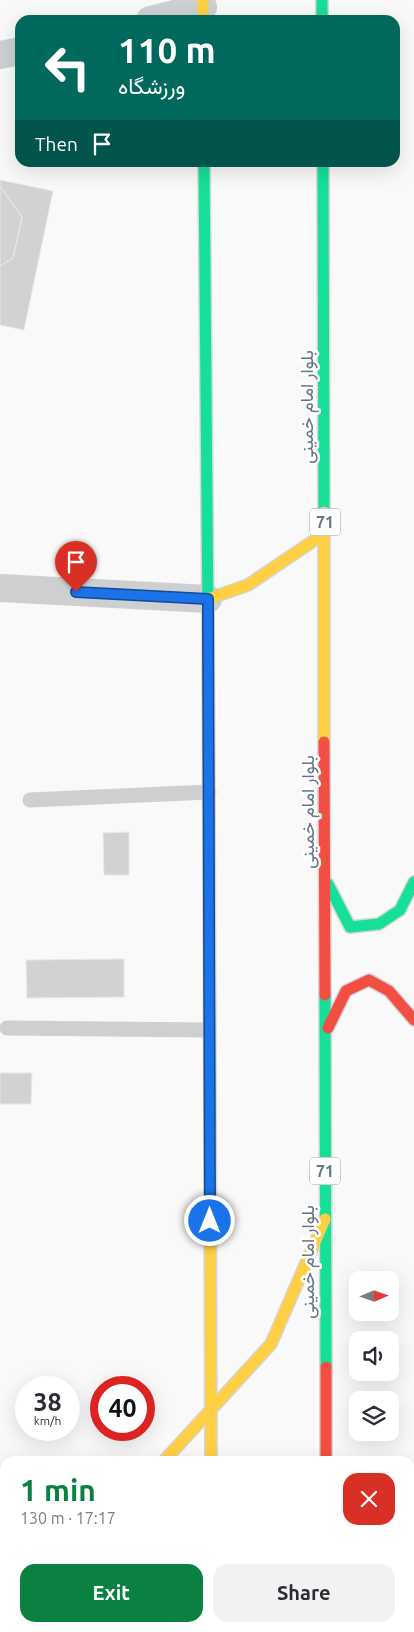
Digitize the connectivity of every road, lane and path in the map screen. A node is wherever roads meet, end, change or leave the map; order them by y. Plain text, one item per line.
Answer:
1 (322, 0) edge
2 (203, 9) edge
3 (174, 15) edge
4 (322, 15) edge
5 (15, 52) edge
6 (0, 56) edge
7 (204, 167) edge
8 (323, 167) edge
9 (325, 533) junction
10 (0, 588) edge
11 (208, 599) junction
12 (209, 792) junction
13 (30, 800) dead end
14 (326, 881) junction
15 (414, 882) edge
16 (414, 1020) edge
17 (7, 1028) dead end
18 (209, 1030) junction
19 (325, 1033) junction
20 (326, 1219) junction
21 (210, 1412) junction
22 (169, 1456) edge
23 (211, 1456) edge
24 (326, 1456) edge

1 - 4 main road
2 - 3 street
5 - 6 street
7 - 11 main road
8 - 9 main road, بلوار امام خمینی / 71
9 - 11 main road
9 - 14 main road, بلوار امام خمینی / 71
10 - 11 street
11 - 12 main road
12 - 13 lane
12 - 18 main road
14 - 15 main road
14 - 19 main road, بلوار امام خمینی / 71
16 - 19 main road
17 - 18 lane
18 - 21 main road
19 - 20 main road, بلوار امام خمینی / 71
20 - 21 main road
20 - 24 main road, بلوار امام خمینی / 71
21 - 22 main road
21 - 23 main road

